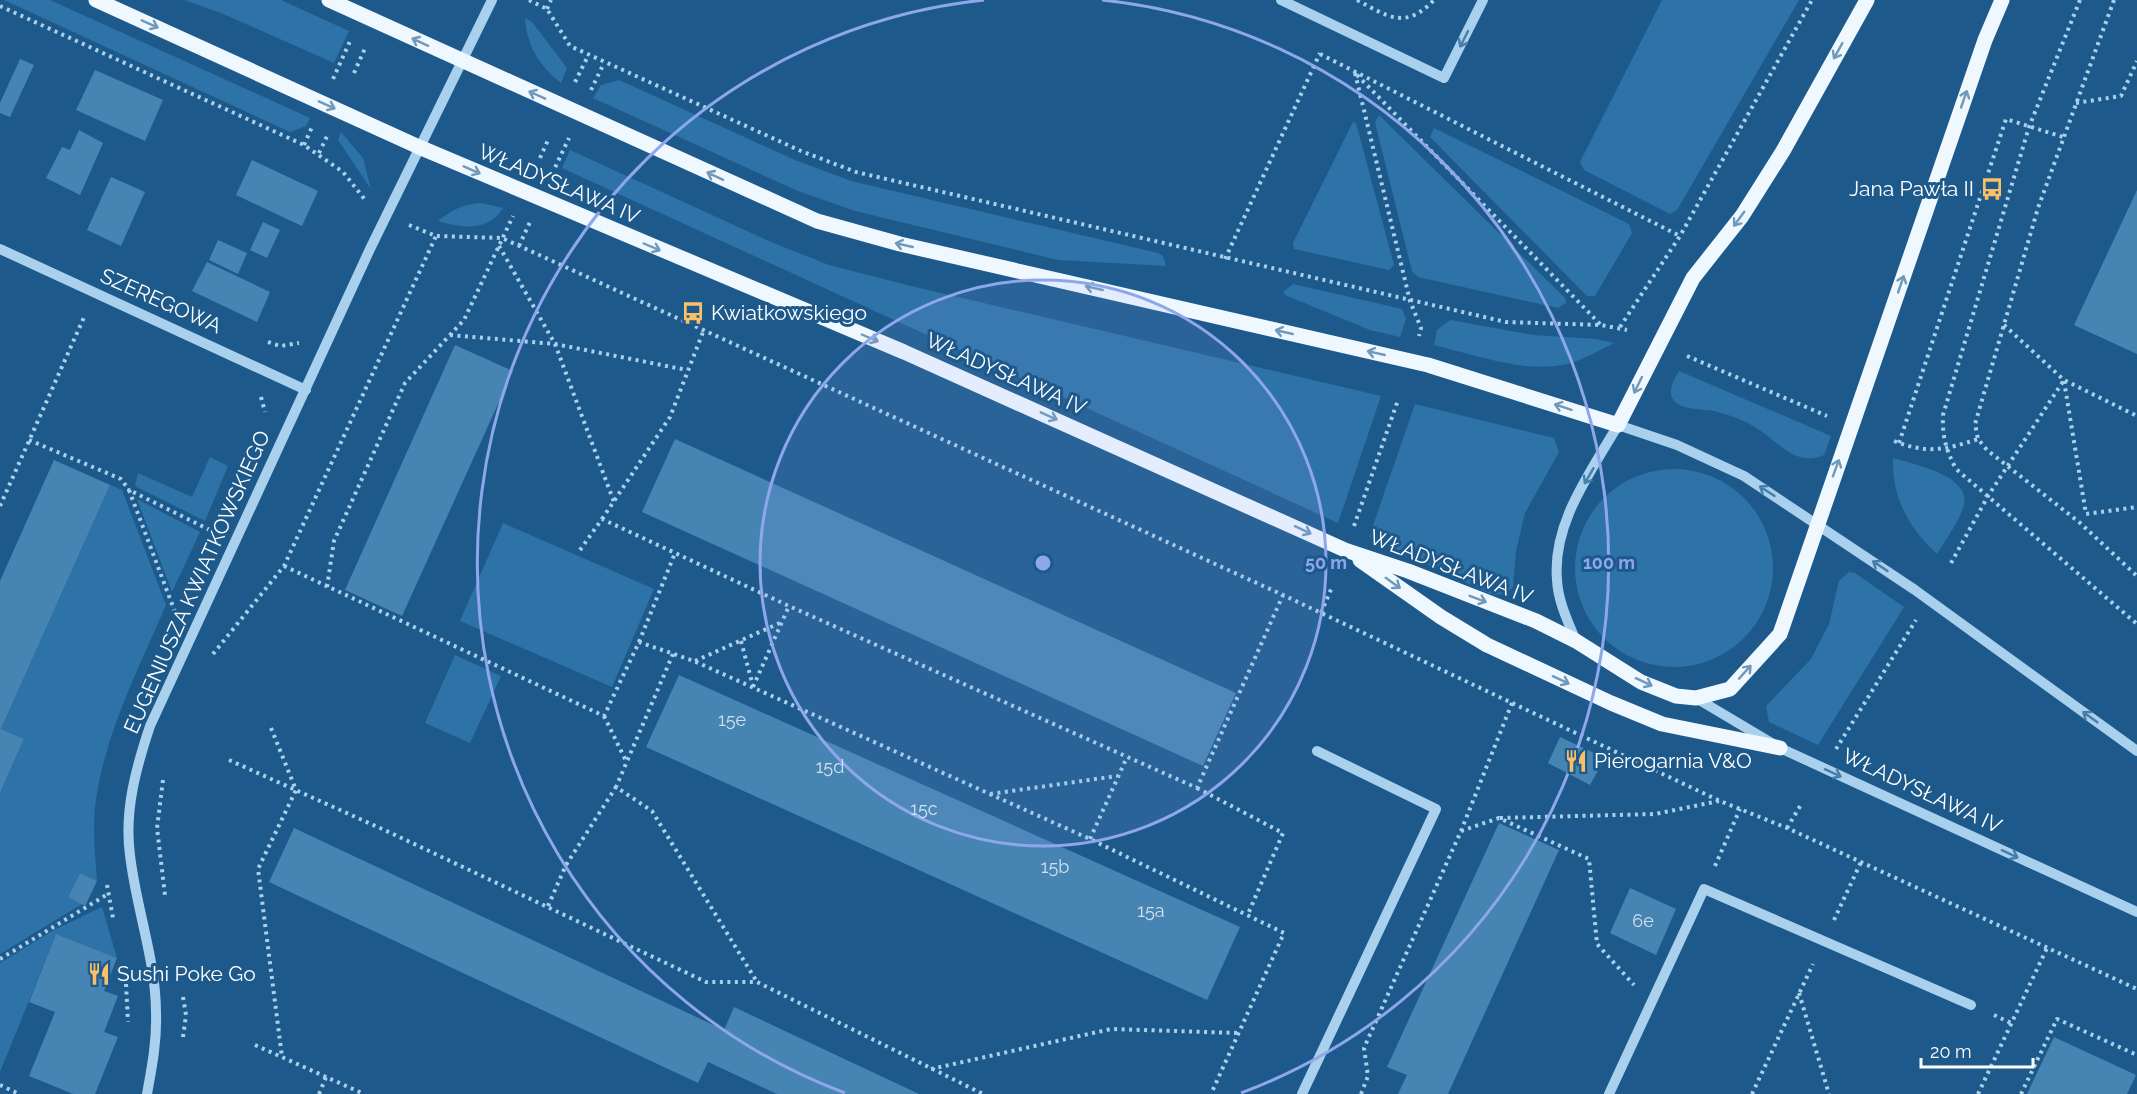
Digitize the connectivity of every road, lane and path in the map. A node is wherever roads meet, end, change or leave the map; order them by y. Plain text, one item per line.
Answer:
1 (96, 0) edge
2 (329, 0) edge
3 (492, 0) edge
4 (529, 0) edge
5 (551, 0) edge
6 (1281, 0) edge
7 (1357, 0) edge
8 (1434, 0) edge
9 (1483, 0) edge
10 (1812, 0) edge
11 (1866, 0) edge
12 (2002, 0) edge
13 (2080, 0) edge
14 (2114, 0) edge
15 (0, 6) edge
16 (547, 9) junction
17 (1334, 26) junction
18 (354, 33) dead end
19 (369, 40) dead end
20 (1320, 54) junction
21 (588, 56) junction
22 (2137, 61) edge
23 (463, 62) junction
24 (604, 63) junction
25 (339, 66) dead end
26 (354, 73) dead end
27 (1354, 73) junction
28 (572, 88) dead end
29 (589, 96) dead end
30 (2076, 103) junction
31 (315, 120) dead end
32 (2029, 127) junction
33 (331, 128) dead end
34 (2063, 137) junction
35 (548, 140) dead end
36 (304, 145) junction
37 (419, 147) junction
38 (564, 148) dead end
39 (319, 153) junction
40 (540, 158) dead end
41 (556, 166) dead end
42 (367, 202) dead end
43 (515, 213) dead end
44 (531, 221) dead end
45 (406, 223) dead end
46 (436, 236) junction
47 (1680, 236) junction
48 (502, 238) junction
49 (499, 246) junction
50 (519, 246) junction
51 (0, 249) edge
52 (1225, 259) junction
53 (1410, 301) junction
54 (88, 309) dead end
55 (1601, 325) junction
56 (2004, 325) junction
57 (1620, 327) junction
58 (1627, 330) dead end
59 (703, 332) junction
60 (449, 335) junction
61 (1417, 341) dead end
62 (555, 344) junction
63 (1687, 356) dead end
64 (687, 370) junction
65 (2064, 380) junction
66 (306, 390) junction
67 (1398, 400) dead end
68 (2137, 416) edge
69 (1836, 420) dead end
70 (1618, 425) junction
71 (1978, 439) junction
72 (29, 440) junction
73 (1894, 441) dead end
74 (1899, 443) junction
75 (1946, 450) junction
76 (2007, 465) junction
77 (129, 490) junction
78 (1988, 496) junction
79 (614, 502) junction
80 (0, 506) edge
81 (2137, 507) edge
82 (2085, 514) junction
83 (602, 519) junction
84 (2079, 522) junction
85 (1816, 523) junction
86 (1353, 530) dead end
87 (212, 532) dead end
88 (580, 550) dead end
89 (1345, 550) junction
90 (675, 553) junction
91 (1951, 563) dead end
92 (284, 566) junction
93 (2137, 576) edge
94 (327, 587) junction
95 (1332, 587) dead end
96 (1283, 595) junction
97 (789, 606) junction
98 (175, 612) dead end
99 (1322, 613) junction
100 (1918, 616) dead end
101 (783, 622) junction
102 (2137, 624) edge
103 (741, 641) junction
104 (1576, 641) junction
105 (639, 642) junction
106 (674, 654) junction
107 (211, 656) dead end
108 (694, 661) junction
109 (753, 687) junction
110 (1696, 698) junction
111 (1512, 703) junction
112 (604, 716) junction
113 (272, 728) dead end
114 (1780, 748) junction
115 (1317, 751) dead end
116 (2137, 751) edge
117 (1834, 752) dead end
118 (1127, 757) junction
119 (229, 760) dead end
120 (627, 762) junction
121 (1117, 776) junction
122 (163, 778) dead end
123 (616, 787) junction
124 (1197, 788) junction
125 (296, 790) junction
126 (990, 794) junction
127 (1720, 801) junction
128 (1802, 803) dead end
129 (1740, 809) junction
130 (1499, 818) junction
131 (1787, 828) junction
132 (1461, 831) junction
133 (1090, 839) junction
134 (1861, 862) junction
135 (1704, 889) junction
136 (108, 894) dead end
137 (166, 903) dead end
138 (548, 906) junction
139 (2137, 912) edge
140 (1248, 914) junction
141 (1824, 941) junction
142 (2047, 948) junction
143 (0, 960) edge
144 (758, 982) junction
145 (180, 986) dead end
146 (1636, 986) dead end
147 (2137, 989) edge
148 (1799, 992) junction
149 (1971, 1005) dead end
150 (1239, 1033) junction
151 (255, 1046) dead end
152 (182, 1049) dead end
153 (2137, 1055) edge
154 (282, 1057) junction
155 (930, 1069) junction
156 (326, 1077) junction
157 (0, 1085) edge
158 (20, 1094) edge
159 (147, 1094) edge
160 (319, 1094) edge
161 (364, 1094) edge
162 (983, 1094) edge
163 (1211, 1094) edge
164 (1302, 1094) edge
165 (1361, 1094) edge
166 (1609, 1094) edge
167 (1752, 1094) edge
168 (1829, 1094) edge
169 (1978, 1094) edge
170 (2021, 1094) edge

1 -> 37 main road, WŁADYSŁAWA IV
23 -> 2 main road
3 - 23 street
4 - 16 path
5 - 16 path
6 - 17 street
7 - 8 path
9 -> 17 street
10 - 47 path
11 -> 70 main road
85 -> 12 main road
13 - 32 path
14 - 30 path
15 - 36 path
16 - 21 path
17 - 20 path
18 - 25 path
19 - 26 path
20 - 27 path
20 - 52 path
21 - 24 path
21 - 28 path
22 - 30 path
23 - 37 street
70 -> 23 main road
24 - 29 path
24 - 52 path
27 - 47 path
27 - 53 path
27 - 55 path
30 - 34 path
31 - 36 path
32 - 34 path
32 - 74 path
32 - 75 path
33 - 39 path
34 - 56 path
35 - 40 path
36 - 39 path
37 - 66 street, EUGENIUSZA KWIATKOWSKIEGO
37 -> 89 main road, WŁADYSŁAWA IV
38 - 41 path
39 - 42 path
43 - 48 path
44 - 50 path
45 - 46 path
46 - 48 path
46 - 92 path
47 - 57 path
48 - 49 path
48 - 50 path
49 - 60 path
49 - 62 path
50 - 59 path
51 - 66 street, SZEREGOWA
52 - 53 path
53 - 55 path
53 - 61 path
54 - 72 path
55 - 57 path
56 - 65 path
56 - 71 path
57 - 58 path
59 - 64 path
59 - 96 path
60 - 62 path
60 - 94 path
62 - 64 path
62 - 79 path
63 - 69 path
64 - 79 path
65 - 68 path
65 - 76 path
65 - 82 path
66 - 159 street, EUGENIUSZA KWIATKOWSKIEGO
67 - 86 path
85 -> 70 street
70 -> 104 street
71 - 75 path
71 - 76 path
72 - 77 path
72 - 80 path
73 - 74 path
74 - 75 path
75 - 78 path
76 - 78 path
76 - 84 path
77 - 87 path
77 - 98 path
78 - 91 path
78 - 102 path
79 - 83 path
81 - 82 path
82 - 84 path
83 - 88 path
83 - 90 path
84 - 93 path
110 -> 85 main road
116 -> 85 street
89 -> 104 main road, WŁADYSŁAWA IV
89 -> 114 main road
90 - 97 path
90 - 105 path
92 - 94 path
92 - 107 path
94 - 112 path
95 - 99 path
96 - 99 path
96 - 124 path
97 - 101 path
97 - 118 path
99 - 111 path
100 - 117 path
101 - 103 path
101 - 109 path
103 - 108 path
103 - 109 path
104 -> 110 main road, WŁADYSŁAWA IV
105 - 106 path
105 - 112 path
106 - 108 path
106 - 120 path
108 - 109 path
109 - 126 path
110 - 114 street, WŁADYSŁAWA IV
111 - 127 path
111 - 132 path
112 - 120 path
113 - 125 path
114 -> 139 street, WŁADYSŁAWA IV
115 - 164 street
118 - 121 path
118 - 124 path
119 - 125 path
120 - 123 path
121 - 126 path
121 - 133 path
122 - 137 path
123 - 138 path
123 - 144 path
124 - 140 path
125 - 138 path
125 - 154 path
126 - 133 path
127 - 129 path
127 - 130 path
128 - 131 path
129 - 131 path
129 - 135 path
130 - 132 path
130 - 146 path
131 - 134 path
132 - 165 path
133 - 140 path
134 - 141 path
134 - 142 path
135 - 141 street
135 - 166 street
136 - 143 path
138 - 144 path
140 - 150 path
141 - 148 path
141 - 149 street
142 - 147 path
142 - 169 path
144 - 155 path
145 - 152 path
148 - 167 path
148 - 168 path
150 - 155 path
150 - 163 path
151 - 154 path
153 - 170 path
154 - 156 path
155 - 162 path
156 - 160 path
156 - 161 path
157 - 158 path

